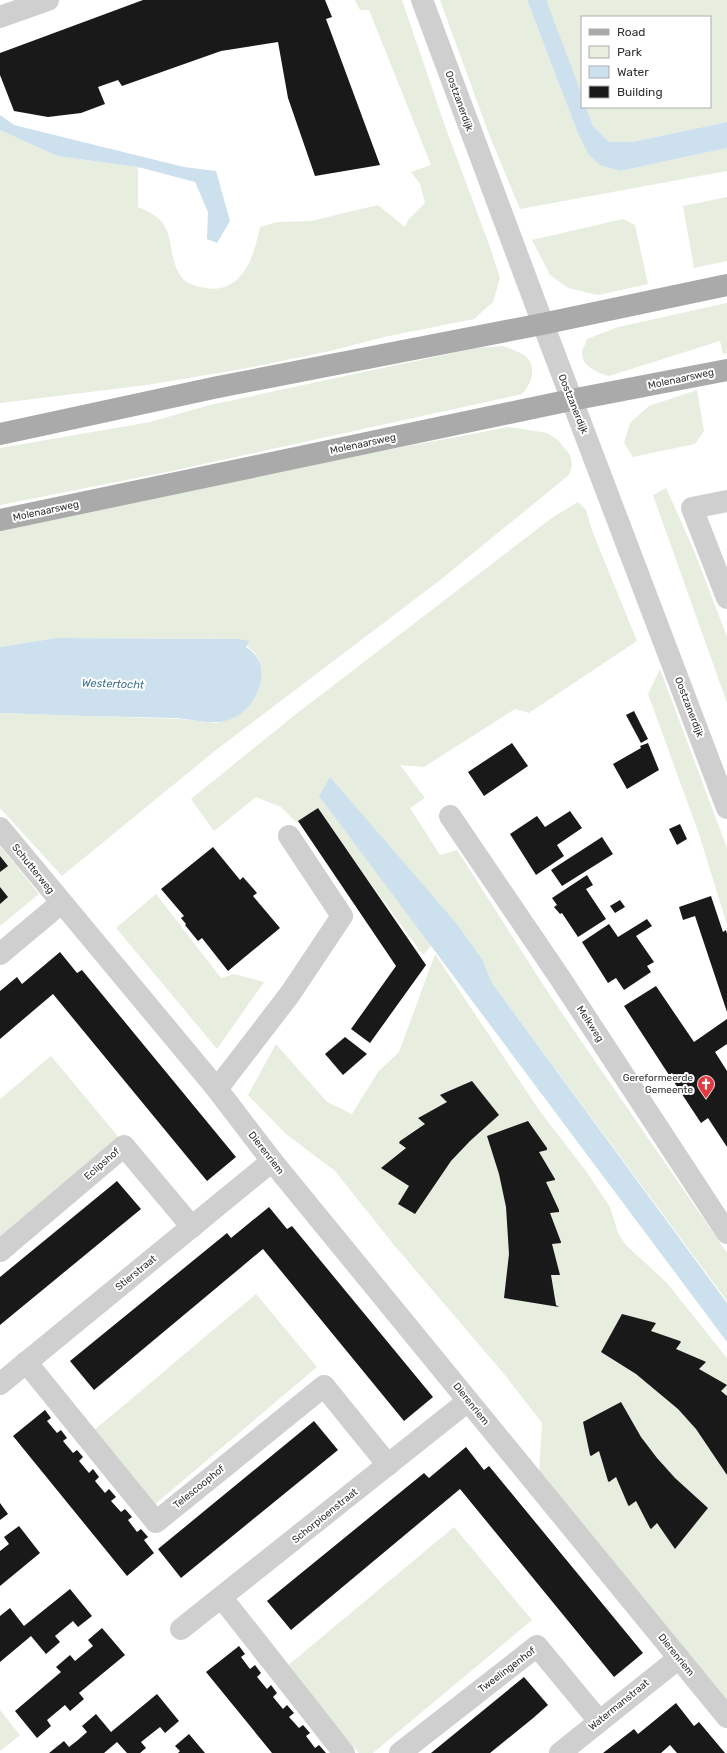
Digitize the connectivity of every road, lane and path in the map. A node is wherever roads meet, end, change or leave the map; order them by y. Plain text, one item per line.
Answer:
1 (48, 0) edge
2 (422, 0) edge
3 (0, 17) edge
4 (727, 285) edge
5 (542, 324) junction
6 (727, 370) edge
7 (570, 400) junction
8 (3, 432) edge
9 (727, 501) edge
10 (0, 520) edge
11 (727, 598) edge
12 (727, 808) edge
13 (450, 816) dead end
14 (0, 828) edge
15 (289, 836) dead end
16 (61, 903) junction
17 (0, 954) edge
18 (217, 1089) junction
19 (272, 1161) junction
20 (192, 1227) junction
21 (727, 1233) edge
22 (0, 1251) edge
23 (26, 1362) junction
24 (0, 1384) edge
25 (468, 1401) junction
26 (388, 1465) junction
27 (222, 1598) junction
28 (181, 1629) dead end
29 (678, 1658) junction
30 (727, 1718) edge
31 (600, 1721) junction
32 (344, 1753) edge
33 (400, 1753) edge
34 (560, 1753) edge

1 - 3 street
2 - 5 street, Oostzanerdijk
4 - 5 main road
5 - 7 street, Oostzanerdijk
5 - 8 main road
6 - 7 main road, Molenaarsweg
7 - 10 main road, Molenaarsweg
7 - 12 street, Oostzanerdijk
9 - 11 street
13 - 21 street, Melkweg
14 - 16 street, Schutterweg
15 - 18 street
16 - 17 street, Schutterweg
16 - 18 street, Dierenriem
18 - 19 street, Dierenriem
19 - 20 street, Stierstraat
19 - 25 street, Dierenriem
20 - 22 street, Eclipshof
20 - 23 street, Stierstraat
23 - 24 street, Stierstraat
23 - 26 street, Telescoophof
25 - 26 street, Schorpioenstraat
25 - 29 street, Dierenriem
26 - 27 street, Schorpioenstraat
27 - 28 street, Schorpioenstraat
27 - 32 street
29 - 30 street, Dierenriem
29 - 31 street, Watermanstraat
31 - 33 street, Tweelingenhof
31 - 34 street, Watermanstraat

